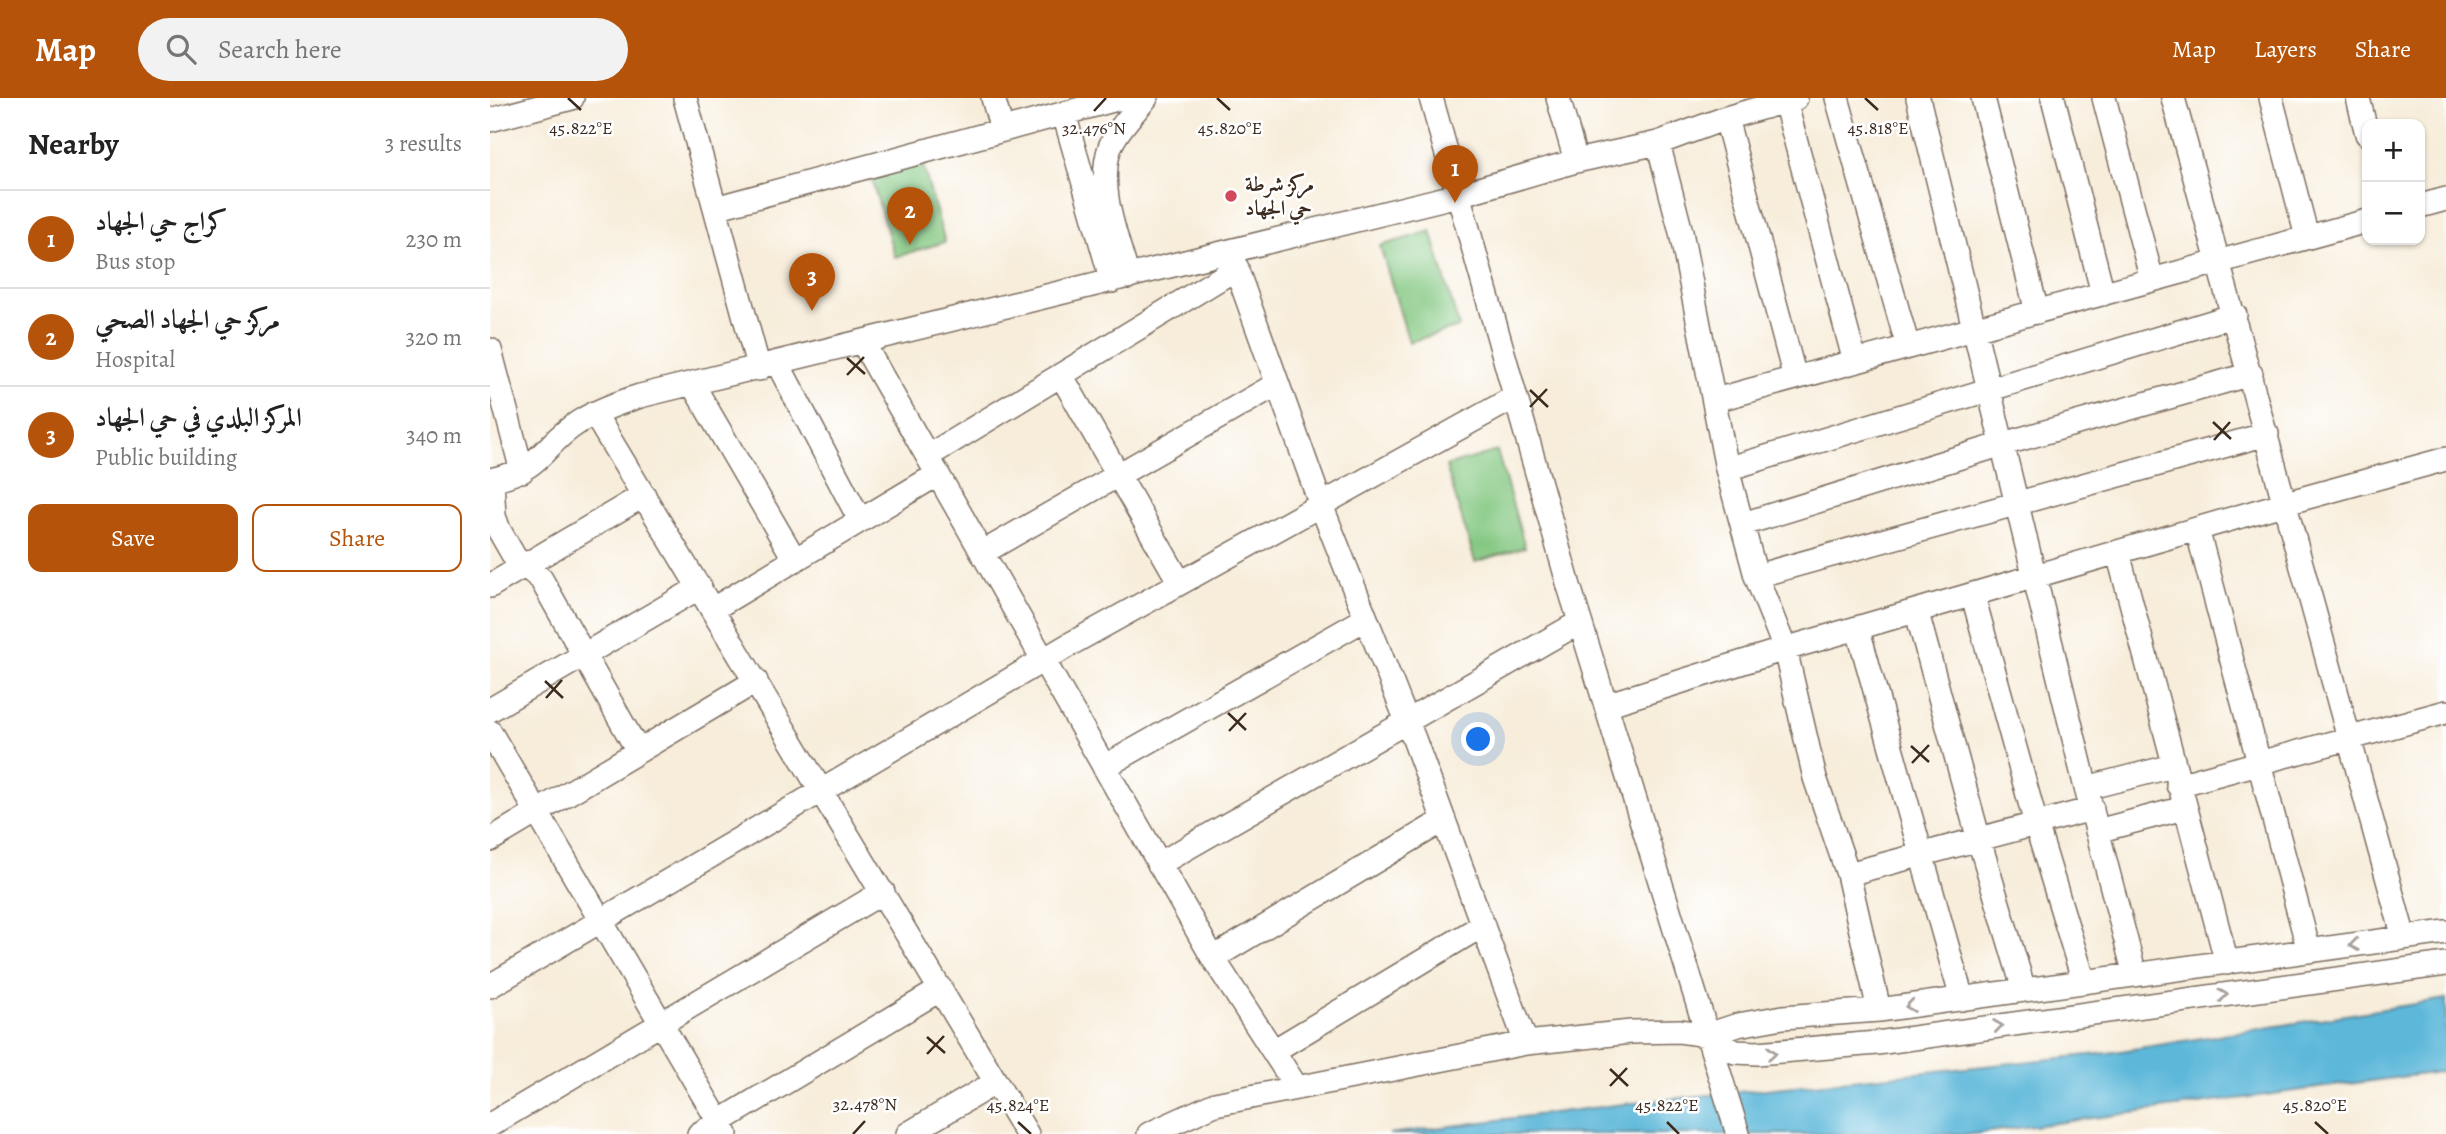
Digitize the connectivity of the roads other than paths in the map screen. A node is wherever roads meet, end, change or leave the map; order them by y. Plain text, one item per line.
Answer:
1 (572, 98) edge
2 (685, 98) edge
3 (993, 98) edge
4 (1121, 98) edge
5 (1146, 98) edge
6 (1431, 98) edge
7 (1558, 98) edge
8 (1837, 98) edge
9 (1919, 98) edge
10 (1983, 98) edge
11 (2053, 98) edge
12 (2104, 98) edge
13 (2173, 98) edge
14 (2271, 98) edge
15 (2358, 98) edge
16 (1791, 100) edge
17 (1064, 114) junction
18 (1726, 118) junction
19 (2363, 119) edge
20 (490, 120) edge
21 (1002, 130) junction
22 (1658, 143) junction
23 (1576, 161) junction
24 (1458, 195) junction
25 (2446, 199) edge
26 (2425, 205) edge
27 (715, 208) junction
28 (2362, 222) edge
29 (2307, 237) junction
30 (1233, 260) junction
31 (2220, 261) junction
32 (1120, 279) junction
33 (2152, 280) junction
34 (2103, 293) junction
35 (2036, 312) junction
36 (2235, 315) junction
37 (1975, 329) junction
38 (863, 343) junction
39 (1908, 347) junction
40 (490, 349) edge
41 (1855, 362) junction
42 (769, 366) junction
43 (2251, 374) junction
44 (1061, 375) junction
45 (1795, 378) junction
46 (1278, 384) junction
47 (693, 385) junction
48 (1989, 387) junction
49 (1515, 397) junction
50 (1715, 400) junction
51 (594, 414) junction
52 (500, 426) edge
53 (2267, 434) junction
54 (2003, 444) junction
55 (2446, 459) edge
56 (933, 465) junction
57 (1727, 468) junction
58 (522, 471) junction
59 (1119, 476) junction
60 (491, 480) edge
61 (644, 495) junction
62 (2017, 501) junction
63 (2286, 503) junction
64 (1321, 505) junction
65 (860, 520) junction
66 (1743, 524) junction
67 (2197, 529) junction
68 (982, 553) junction
69 (2118, 553) junction
70 (795, 560) junction
71 (524, 566) junction
72 (1756, 576) junction
73 (2035, 578) junction
74 (1180, 583) junction
75 (490, 586) edge
76 (699, 587) junction
77 (1973, 596) junction
78 (713, 609) junction
79 (1917, 613) junction
80 (1365, 619) junction
81 (1580, 622) junction
82 (1858, 630) junction
83 (1785, 649) junction
84 (585, 654) junction
85 (1043, 660) junction
86 (756, 681) junction
87 (1606, 705) junction
88 (490, 710) edge
89 (2446, 712) edge
90 (1407, 721) junction
91 (490, 732) edge
92 (2347, 739) junction
93 (638, 751) junction
94 (2257, 764) junction
95 (1104, 767) junction
96 (2178, 787) junction
97 (822, 788) junction
98 (2092, 809) junction
99 (537, 812) junction
100 (1444, 820) junction
101 (2036, 824) junction
102 (490, 840) edge
103 (1979, 840) junction
104 (1919, 856) junction
105 (1159, 864) junction
106 (1848, 874) junction
107 (883, 892) junction
108 (600, 920) junction
109 (1483, 925) junction
110 (2446, 932) edge
111 (2404, 937) junction
112 (2309, 951) junction
113 (1213, 958) junction
114 (2227, 963) junction
115 (2446, 964) edge
116 (2136, 975) junction
117 (2084, 982) junction
118 (490, 986) edge
119 (941, 989) junction
120 (2024, 990) junction
121 (1962, 999) junction
122 (1879, 1010) junction
123 (662, 1025) junction
124 (1709, 1035) junction
125 (1525, 1043) junction
126 (1275, 1050) junction
127 (996, 1082) junction
128 (1297, 1088) junction
129 (490, 1125) edge
130 (722, 1128) edge
131 (699, 1134) edge
132 (908, 1134) edge
133 (1027, 1134) edge
134 (1149, 1134) edge
135 (1738, 1134) edge

1 - 20 street
2 - 27 street
3 - 21 street
4 - 17 street
5 - 32 street
6 - 24 street
7 - 23 street
8 - 39 street
9 - 37 street
10 - 35 street
11 - 34 street
12 - 33 street
13 - 31 street
14 - 29 street
15 - 19 street
16 - 18 street
16 - 41 street
17 - 21 street
17 - 32 street
18 - 22 street
18 - 45 street
21 - 27 street
22 - 23 street
22 - 50 street
23 - 24 street
24 - 30 street
24 - 49 street
25 - 26 street
27 - 42 street
28 - 29 street
29 - 31 street
30 - 32 street
30 - 44 street
30 - 46 street
31 - 33 street
31 - 36 street
32 - 38 street
33 - 34 street
34 - 35 street
35 - 37 street
36 - 43 street
36 - 48 street
37 - 39 street
37 - 48 street
38 - 42 street
38 - 56 street
39 - 41 street
40 - 52 street
41 - 45 street
42 - 47 street
42 - 65 street
43 - 53 street
43 - 54 street
44 - 56 street
44 - 59 street
45 - 50 street
46 - 59 street
46 - 64 street
47 - 51 street
47 - 70 street
48 - 54 street
48 - 57 street
49 - 64 street
49 - 81 street
50 - 57 street
51 - 58 street
51 - 61 street
52 - 58 street
53 - 62 street
53 - 63 street
54 - 62 street
54 - 66 street
55 - 63 street
56 - 65 street
56 - 68 street
57 - 66 street
58 - 60 street
59 - 68 street
59 - 74 street
60 - 71 street
61 - 71 street
61 - 76 street
62 - 72 street
62 - 73 street
63 - 67 street
63 - 92 street
64 - 74 street
64 - 80 street
65 - 70 street
66 - 72 street
67 - 69 street
67 - 94 street
68 - 85 street
69 - 73 street
69 - 96 street
70 - 78 street
71 - 75 street
71 - 84 street
72 - 83 street
73 - 77 street
73 - 98 street
74 - 85 street
76 - 78 street
76 - 84 street
77 - 79 street
77 - 101 street
78 - 86 street
79 - 82 street
79 - 103 street
80 - 90 street
80 - 95 street
81 - 87 street
81 - 90 street
82 - 83 street
82 - 104 street
83 - 87 street
83 - 106 street
84 - 88 street
84 - 93 street
85 - 95 street
85 - 97 street
86 - 93 street
86 - 97 street
87 - 124 street
89 - 92 street
90 - 100 street
90 - 105 street
91 - 99 street
92 - 94 street
92 - 111 street
93 - 99 street
94 - 96 street
94 - 112 street
95 - 105 street
96 - 98 street
96 - 98 street
96 - 114 street
97 - 107 street
97 - 108 street
98 - 101 street
98 - 116 street
99 - 102 street
99 - 108 street
100 - 109 street
100 - 113 street
101 - 103 street
101 - 117 street
103 - 104 street
103 - 120 street
104 - 106 street
104 - 121 street
105 - 113 street
106 - 122 street
107 - 119 street
107 - 123 street
108 - 118 street
108 - 123 street
109 - 125 street
109 - 126 street
110 - 111 street
111 -> 112 street
112 - 114 street
113 - 126 street
114 - 116 street
124 -> 115 street
116 - 117 street
117 - 120 street
119 - 127 street
119 - 130 street
120 - 121 street
121 -> 122 street
122 - 124 street
123 - 129 street
123 - 130 street
124 - 125 street
124 - 135 street
125 - 128 street
126 - 128 street
127 - 132 street
127 - 133 street
128 - 134 street
130 - 131 street

